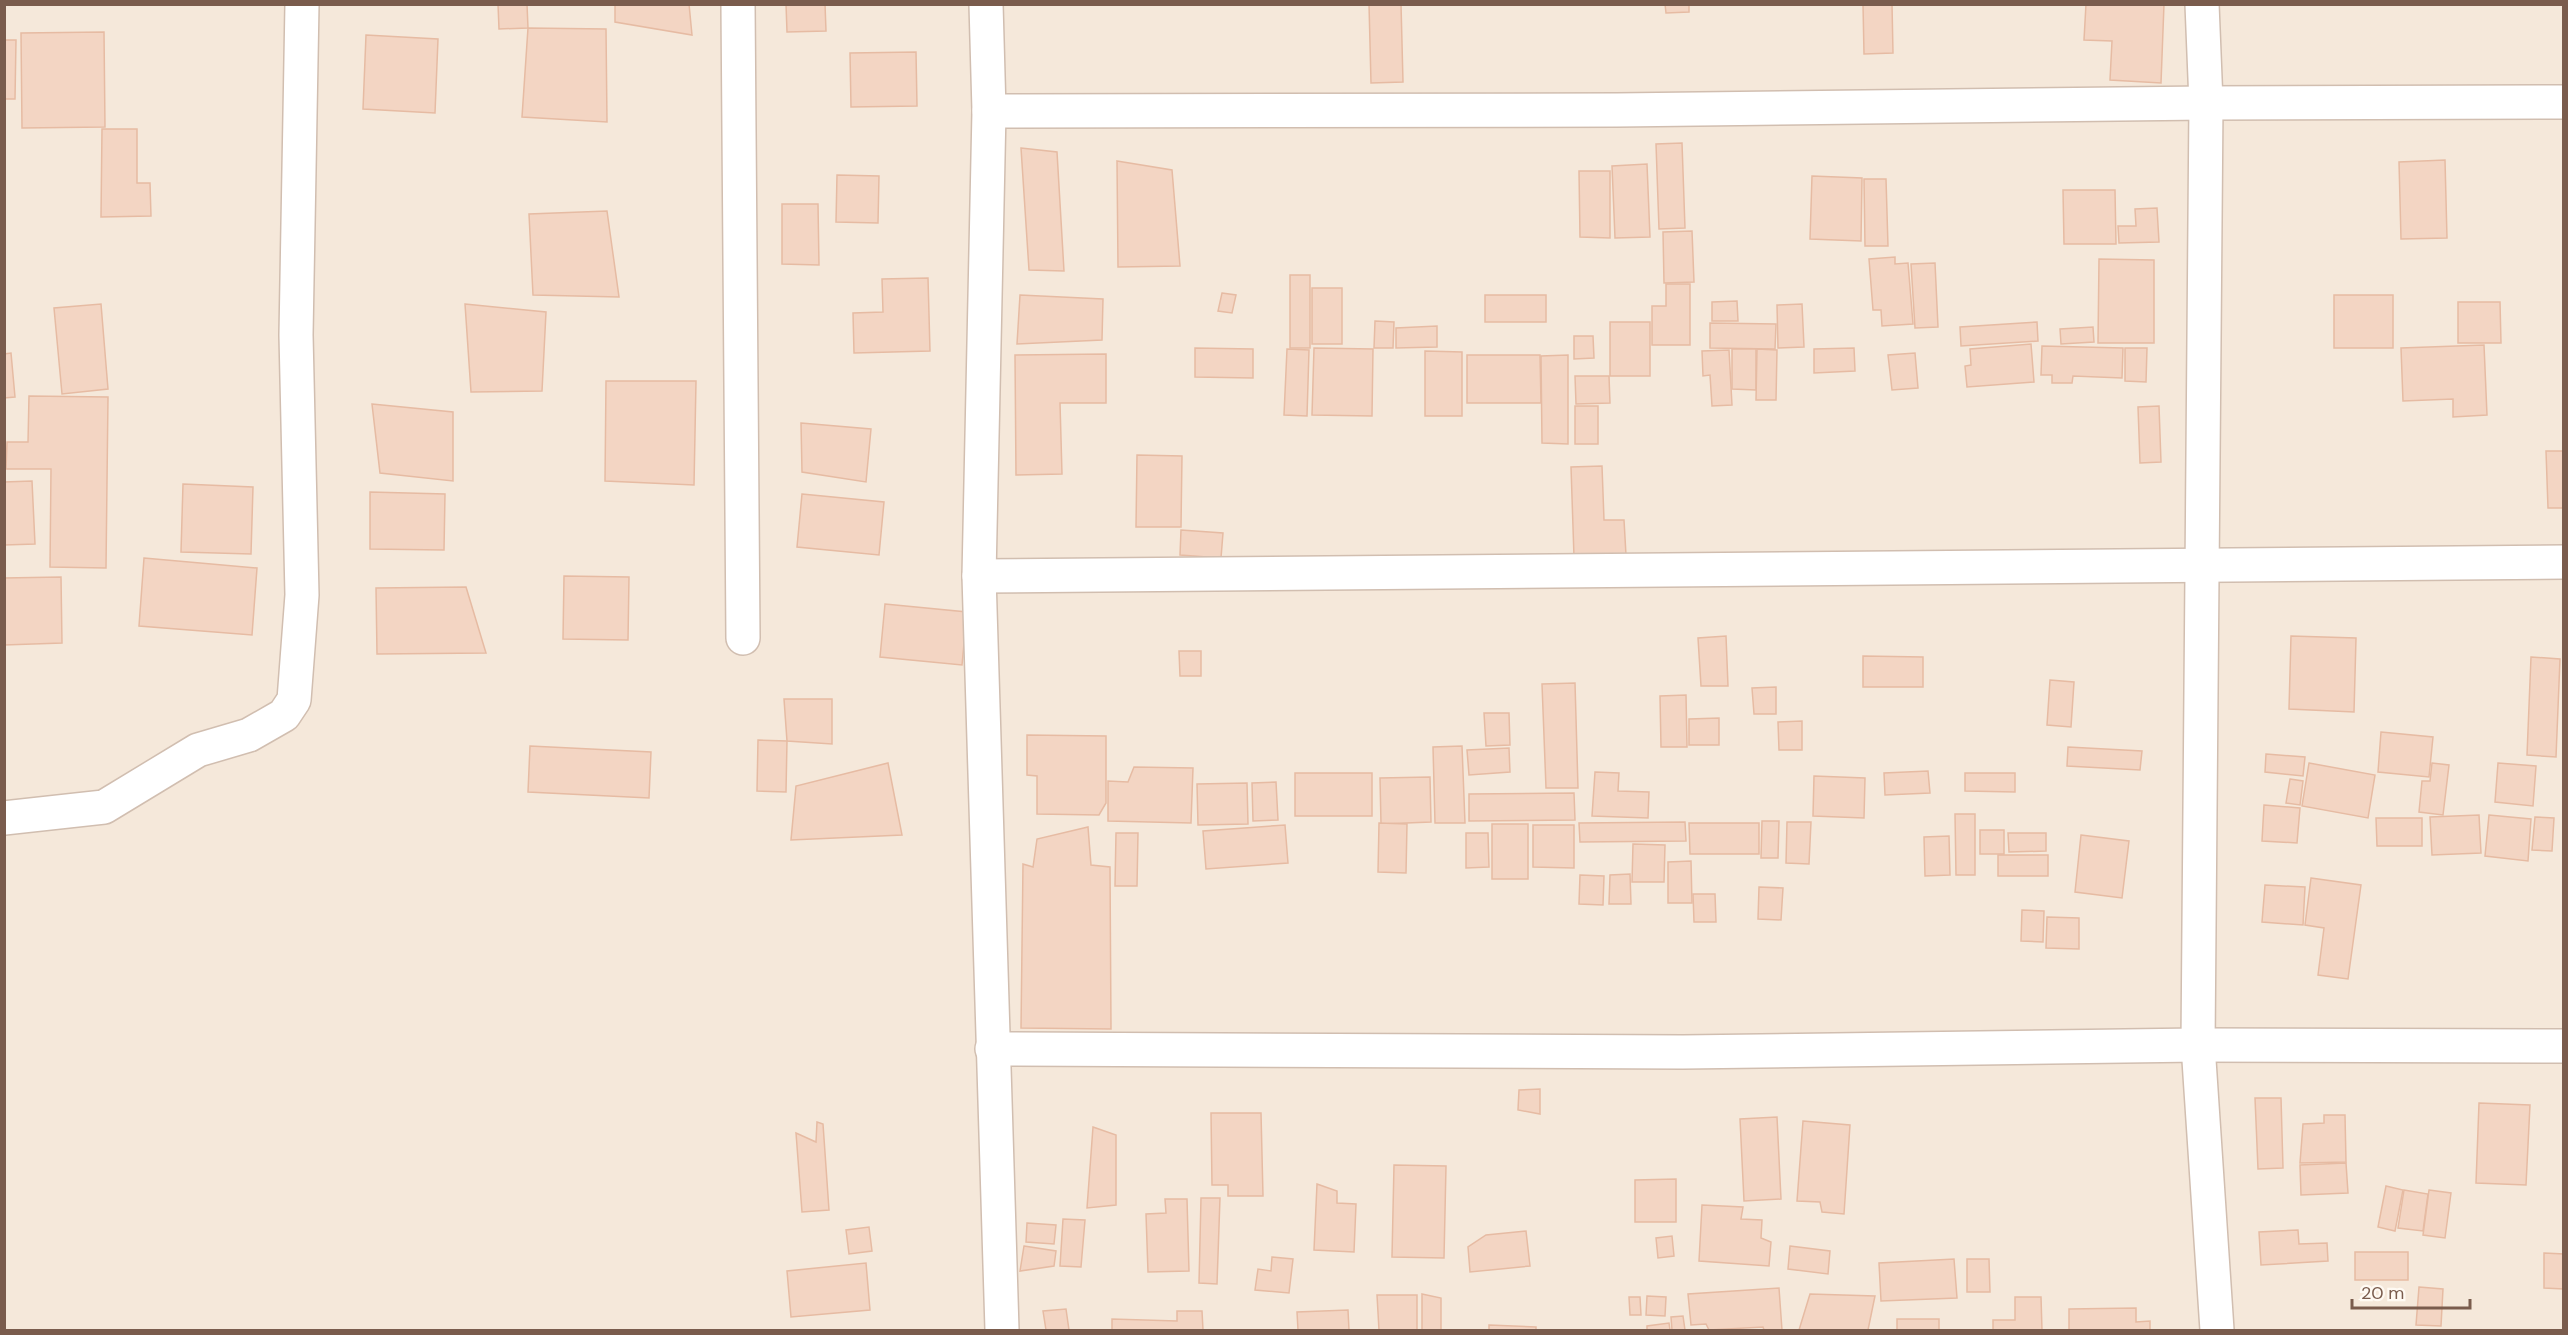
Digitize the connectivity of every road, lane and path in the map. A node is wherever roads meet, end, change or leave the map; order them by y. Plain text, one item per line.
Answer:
1 (302, 4) edge
2 (738, 4) edge
3 (986, 4) edge
4 (2202, 4) edge
5 (2564, 102) edge
6 (2206, 103) junction
7 (989, 111) junction
8 (2564, 562) edge
9 (2202, 566) junction
10 (979, 576) junction
11 (743, 638) dead end
12 (4, 818) edge
13 (2198, 1045) junction
14 (2564, 1046) edge
15 (992, 1049) junction
16 (1002, 1330) edge
17 (2217, 1330) edge

1 - 12 street
2 - 11 street
3 - 7 street
4 - 6 street
5 - 6 street
6 - 7 street
6 - 9 street
7 - 10 street
8 - 9 street
9 - 10 street
9 - 13 street
10 - 15 street
13 - 14 street
13 - 15 street
13 - 17 street
15 - 16 street

